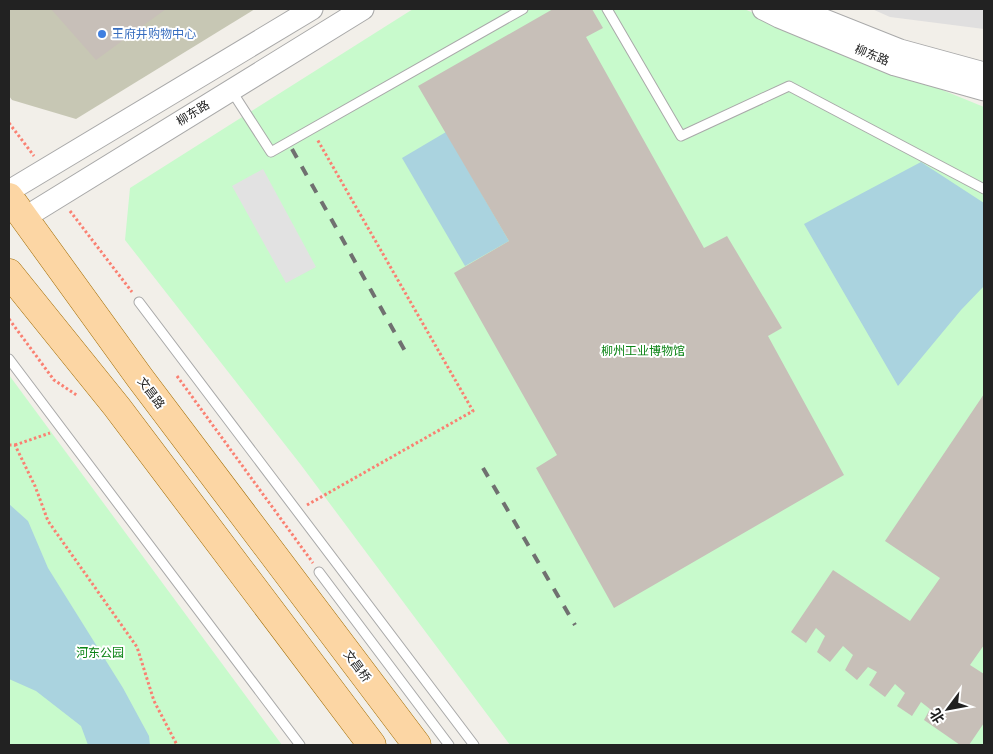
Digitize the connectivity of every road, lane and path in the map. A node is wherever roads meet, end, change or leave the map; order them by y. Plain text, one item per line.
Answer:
1 (312, 9) edge
2 (363, 9) edge
3 (523, 9) edge
4 (607, 9) edge
5 (763, 9) edge
6 (797, 9) edge
7 (984, 73) edge
8 (231, 90) junction
9 (984, 90) edge
10 (311, 129) junction
11 (984, 189) edge
12 (9, 191) edge
13 (14, 214) edge
14 (9, 273) edge
15 (140, 302) dead end
16 (9, 320) edge
17 (9, 359) edge
18 (82, 397) dead end
19 (62, 429) junction
20 (9, 445) edge
21 (16, 445) junction
22 (298, 510) junction
23 (320, 572) dead end
24 (297, 586) joint
25 (177, 745) edge
26 (300, 745) edge
27 (372, 745) edge
28 (417, 745) edge
29 (449, 745) edge
30 (474, 745) edge

1 - 12 street
2 - 8 street, 柳东路
3 - 10 lane
4 - 11 lane
5 - 9 street, 柳东路
6 - 7 street, 柳东路
8 - 10 lane
8 - 13 street, 柳东路
10 - 22 path
13 - 24 main road, 文昌路
14 - 27 main road
15 - 22 lane
16 - 18 path
17 - 19 lane
19 - 21 path
19 - 26 lane
20 - 21 path
21 - 25 path
22 - 30 lane
23 - 29 lane
24 - 28 main road, 文昌桥

